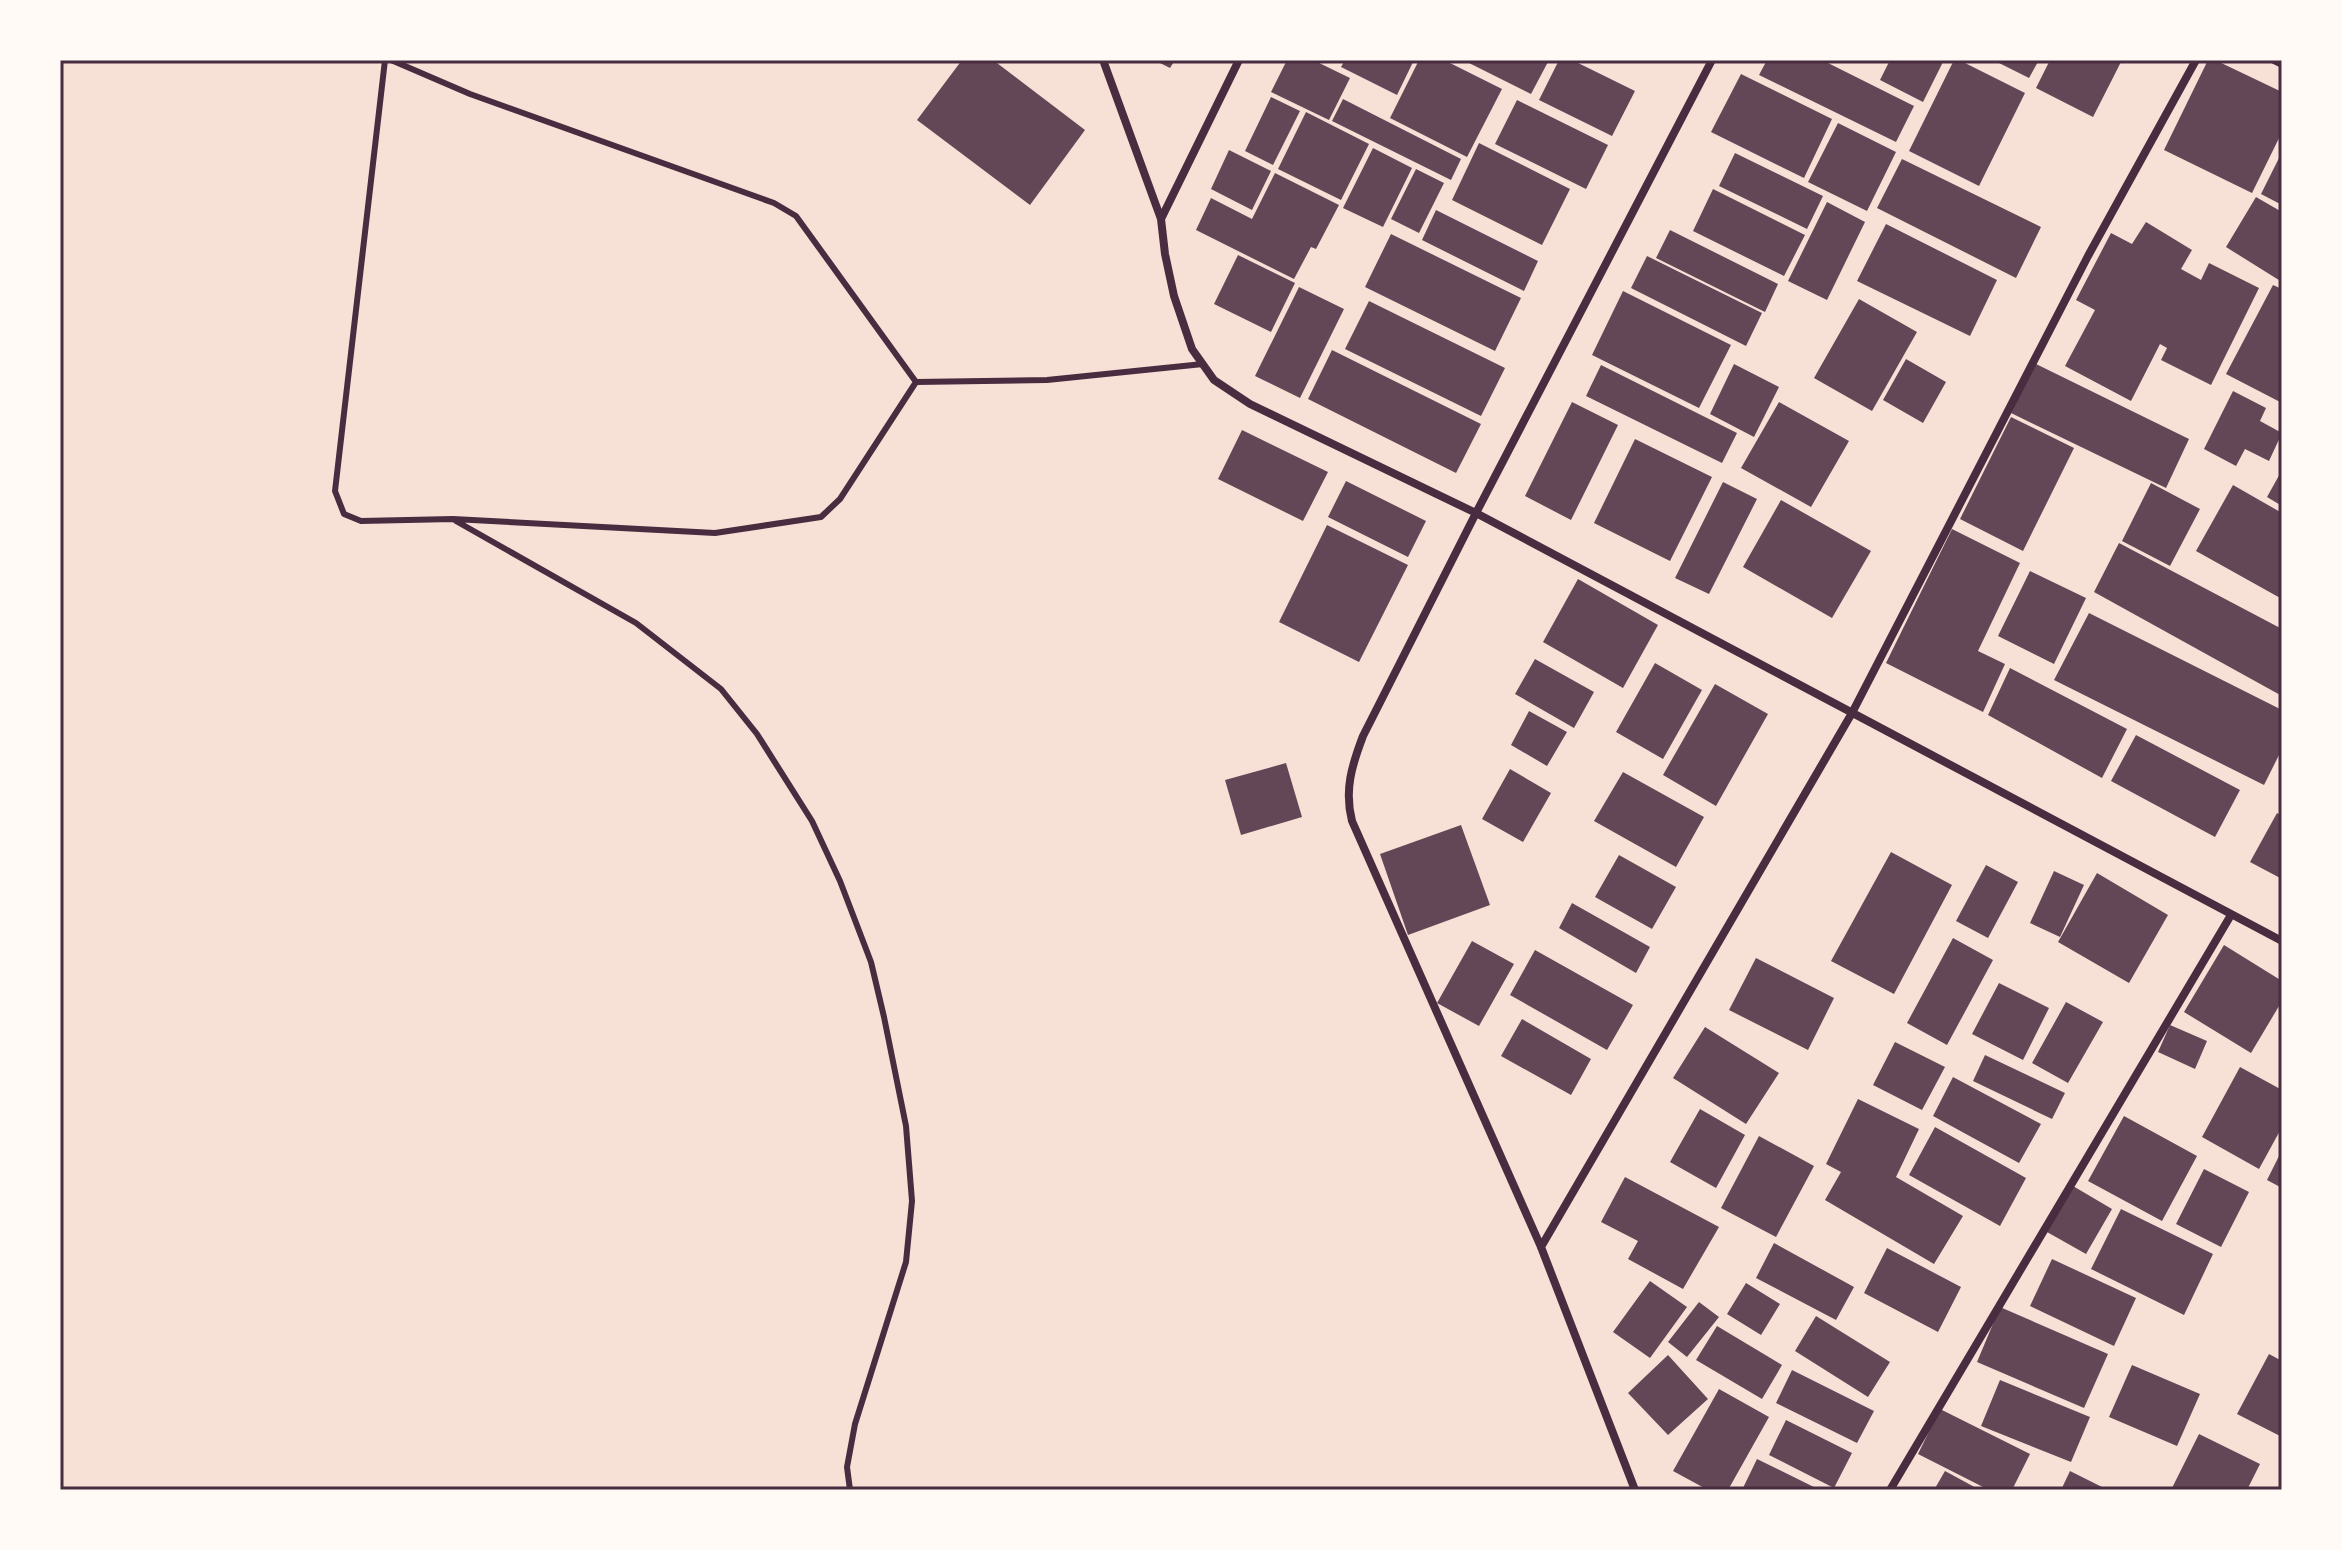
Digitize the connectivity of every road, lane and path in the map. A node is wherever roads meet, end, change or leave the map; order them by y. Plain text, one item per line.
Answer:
1 (388, 60) edge
2 (1103, 60) edge
3 (1239, 60) edge
4 (1712, 60) edge
5 (2196, 60) edge
6 (2274, 60) edge
7 (2282, 64) edge
8 (1161, 219) junction
9 (1203, 364) junction
10 (916, 382) junction
11 (1476, 513) junction
12 (453, 519) junction
13 (1852, 713) junction
14 (2231, 915) junction
15 (2282, 941) edge
16 (1541, 1247) junction
17 (850, 1490) edge
18 (1635, 1490) edge
19 (1890, 1490) edge

1 - 10 lane
1 - 12 lane
2 - 8 street
3 - 8 street
4 - 11 street
5 - 13 street
6 - 7 street
8 - 9 street
9 - 10 lane
9 - 11 street
10 - 12 lane
11 - 13 street
11 - 16 street
12 - 17 lane
13 - 14 street
13 - 16 street
14 - 15 street
14 - 19 street
16 - 18 street

